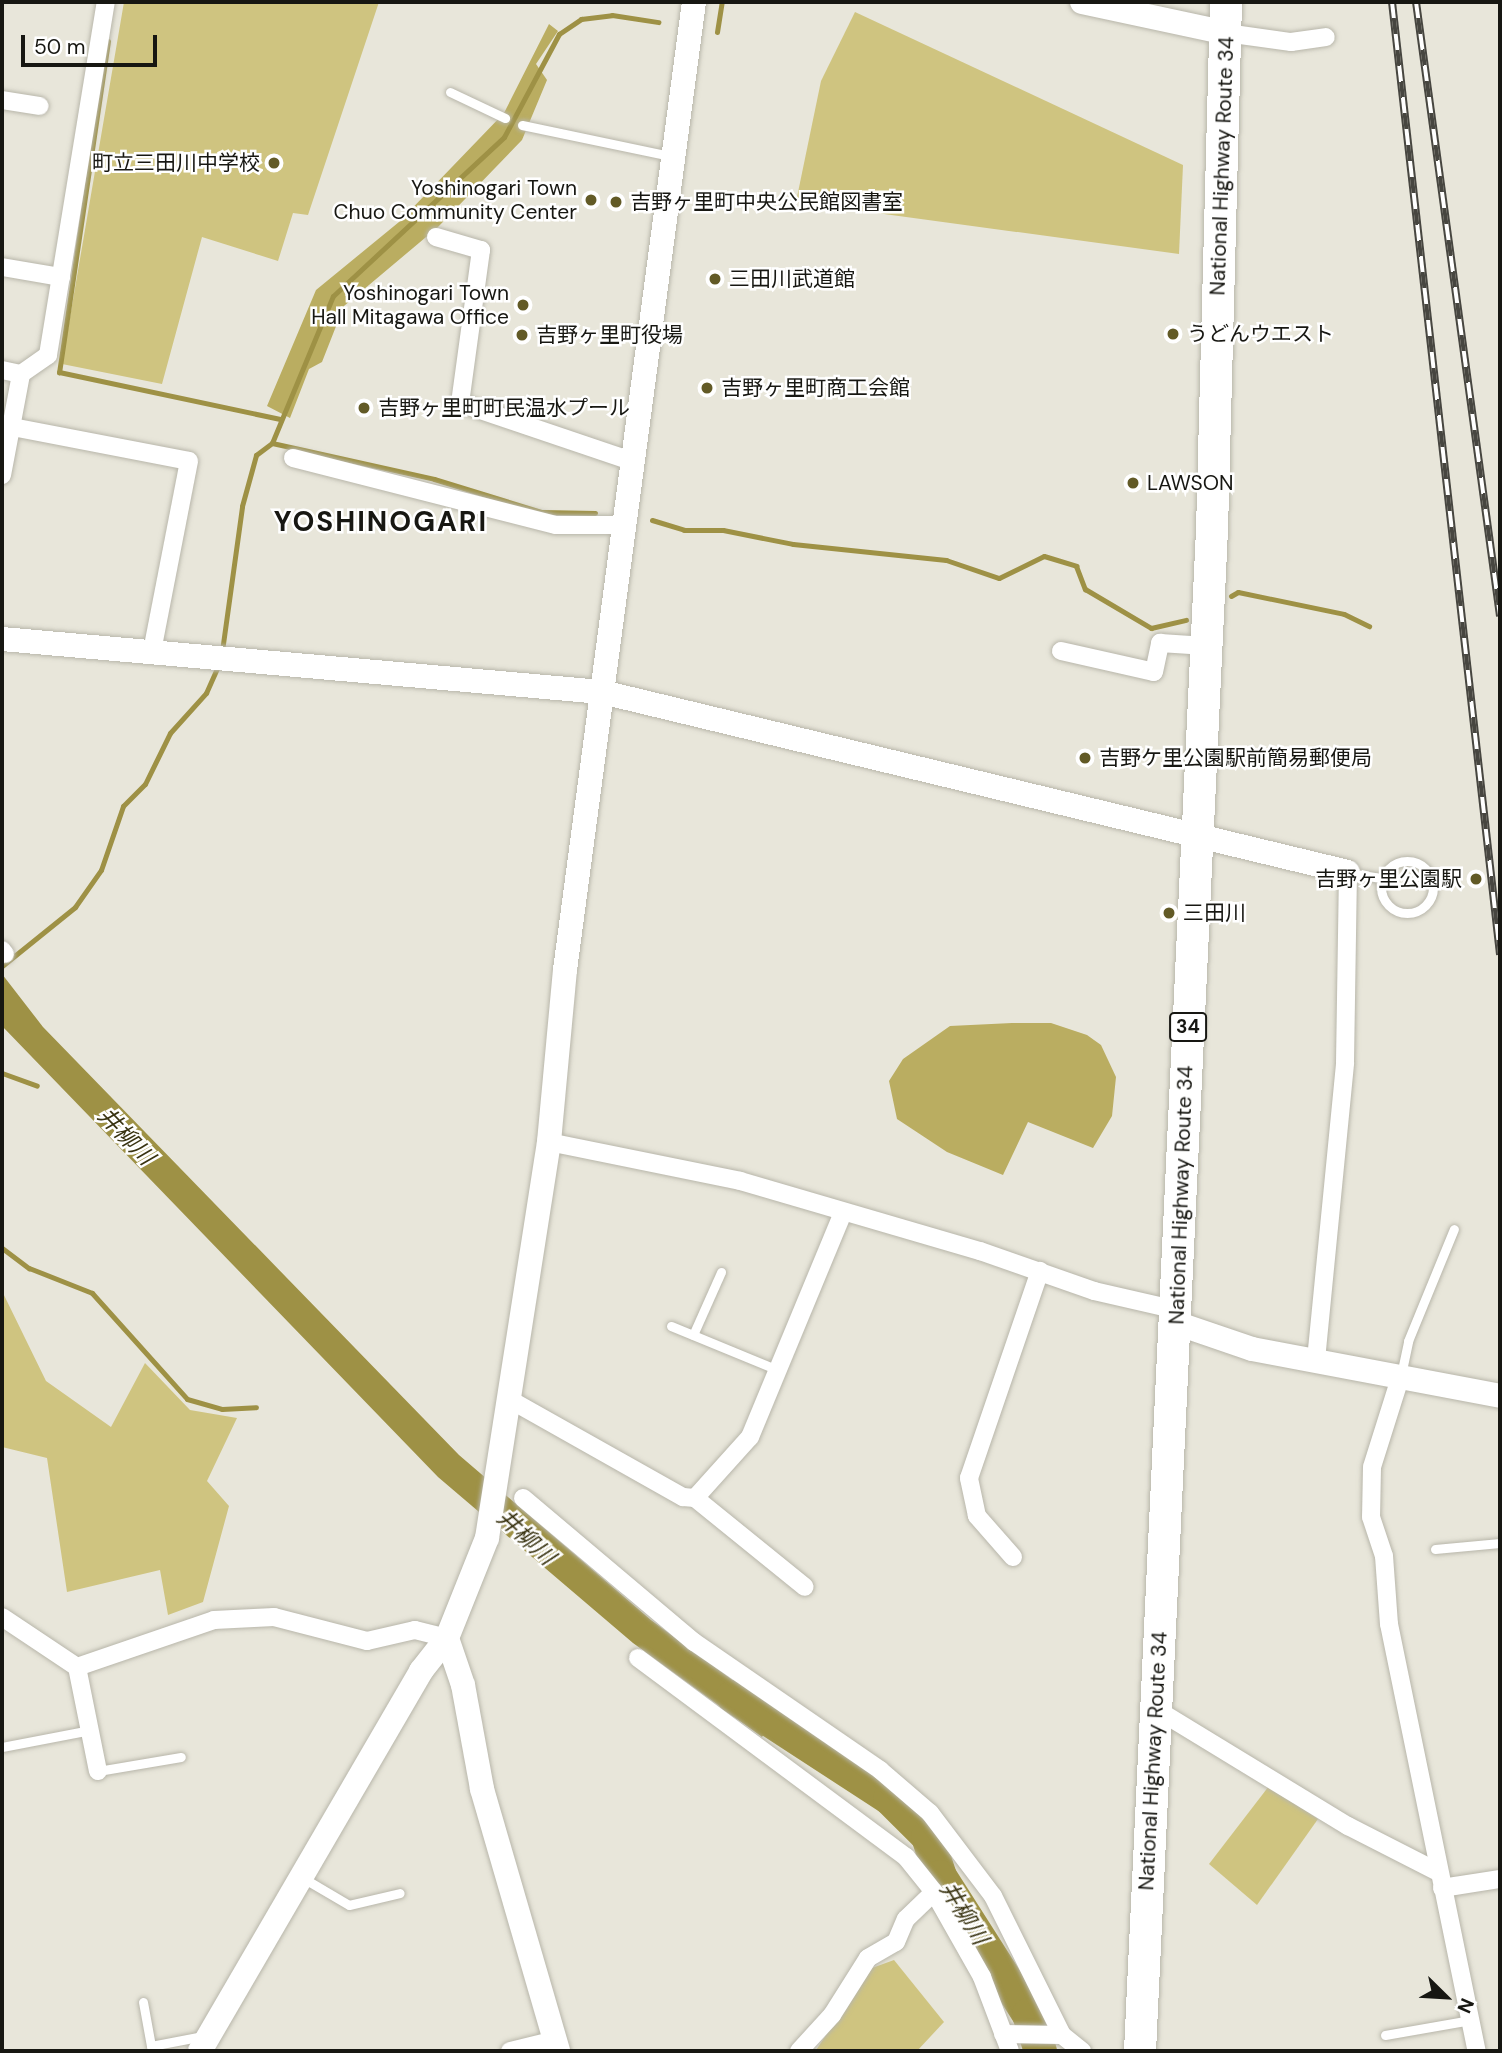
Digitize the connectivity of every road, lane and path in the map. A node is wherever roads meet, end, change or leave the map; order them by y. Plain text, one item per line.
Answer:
1 (106, 2) edge
2 (694, 2) edge
3 (1082, 2) edge
4 (1226, 2) edge
5 (1226, 33) junction
6 (1326, 37) dead end
7 (450, 92) dead end
8 (2, 100) edge
9 (40, 106) dead end
10 (505, 118) dead end
11 (522, 125) dead end
12 (673, 156) junction
13 (436, 237) dead end
14 (2, 267) edge
15 (61, 277) junction
16 (2, 370) edge
17 (21, 374) junction
18 (6, 426) edge
19 (293, 458) dead end
20 (634, 463) junction
21 (2, 475) edge
22 (626, 525) junction
23 (2, 639) edge
24 (1206, 646) junction
25 (1060, 650) dead end
26 (152, 652) junction
27 (602, 692) junction
28 (1196, 835) junction
29 (1348, 872) junction
30 (1381, 878) junction
31 (549, 1142) junction
32 (843, 1212) junction
33 (1454, 1229) dead end
34 (1040, 1271) junction
35 (721, 1272) dead end
36 (1176, 1317) junction
37 (671, 1326) dead end
38 (693, 1335) junction
39 (1315, 1360) junction
40 (780, 1371) junction
41 (1401, 1375) junction
42 (1500, 1396) edge
43 (507, 1398) junction
44 (523, 1498) dead end
45 (695, 1498) junction
46 (1500, 1543) edge
47 (1435, 1549) dead end
48 (1013, 1557) dead end
49 (805, 1587) dead end
50 (2, 1617) edge
51 (447, 1638) junction
52 (638, 1658) dead end
53 (78, 1667) junction
54 (1156, 1709) junction
55 (90, 1730) junction
56 (2, 1747) edge
57 (181, 1757) dead end
58 (98, 1772) joint
59 (1436, 1871) junction
60 (302, 1878) junction
61 (1500, 1879) edge
62 (1442, 1888) junction
63 (934, 1892) junction
64 (400, 1893) dead end
65 (143, 2002) dead end
66 (1471, 2020) junction
67 (1003, 2034) junction
68 (1062, 2035) junction
69 (1385, 2035) dead end
70 (204, 2043) edge
71 (556, 2046) edge
72 (510, 2051) edge
73 (799, 2051) edge
74 (1010, 2051) edge
75 (1082, 2051) edge
76 (1140, 2051) edge
77 (1477, 2051) edge

1 - 15 street
2 - 12 street
3 - 5 street
4 - 5 highway, National Highway Route 34 / 34
5 - 6 street
5 - 24 highway, National Highway Route 34 / 34
7 - 10 lane
8 - 9 street
11 - 12 lane
12 - 20 street
13 - 20 street
14 - 15 street
15 - 17 street
16 - 17 street
17 - 18 street
18 - 21 street
18 - 26 street
19 - 22 street
20 - 22 street
22 - 27 street
23 - 26 street
24 - 25 street
24 - 28 highway, National Highway Route 34 / 34
26 - 27 street
27 - 28 street
27 - 31 street
28 - 29 street
28 - 36 highway, National Highway Route 34 / 34
29 - 30 lane
29 - 39 street
30 - 30 lane
31 - 32 street
31 - 43 street
32 - 34 street
32 - 40 street
33 - 41 lane
34 - 36 street
34 - 48 street
35 - 38 lane
36 - 39 street
36 - 54 highway, National Highway Route 34 / 34
37 - 38 lane
38 - 40 lane
39 - 41 street
40 - 45 street
41 - 42 street
41 - 59 street
43 - 45 street
43 - 51 street
44 - 68 street
45 - 49 street
46 - 47 lane
50 - 53 street
51 - 53 street
51 - 60 street
51 - 71 street
52 - 63 street
53 - 55 street
54 - 59 street
54 - 76 highway, National Highway Route 34 / 34
55 - 56 lane
55 - 58 street
57 - 58 lane
59 - 62 street
60 - 64 lane
60 - 70 street
61 - 62 street
62 - 66 street
63 - 67 street
63 - 73 street
65 - 70 lane
66 - 69 lane
66 - 77 street
67 - 68 street
67 - 74 street
68 - 75 street
71 - 72 street

